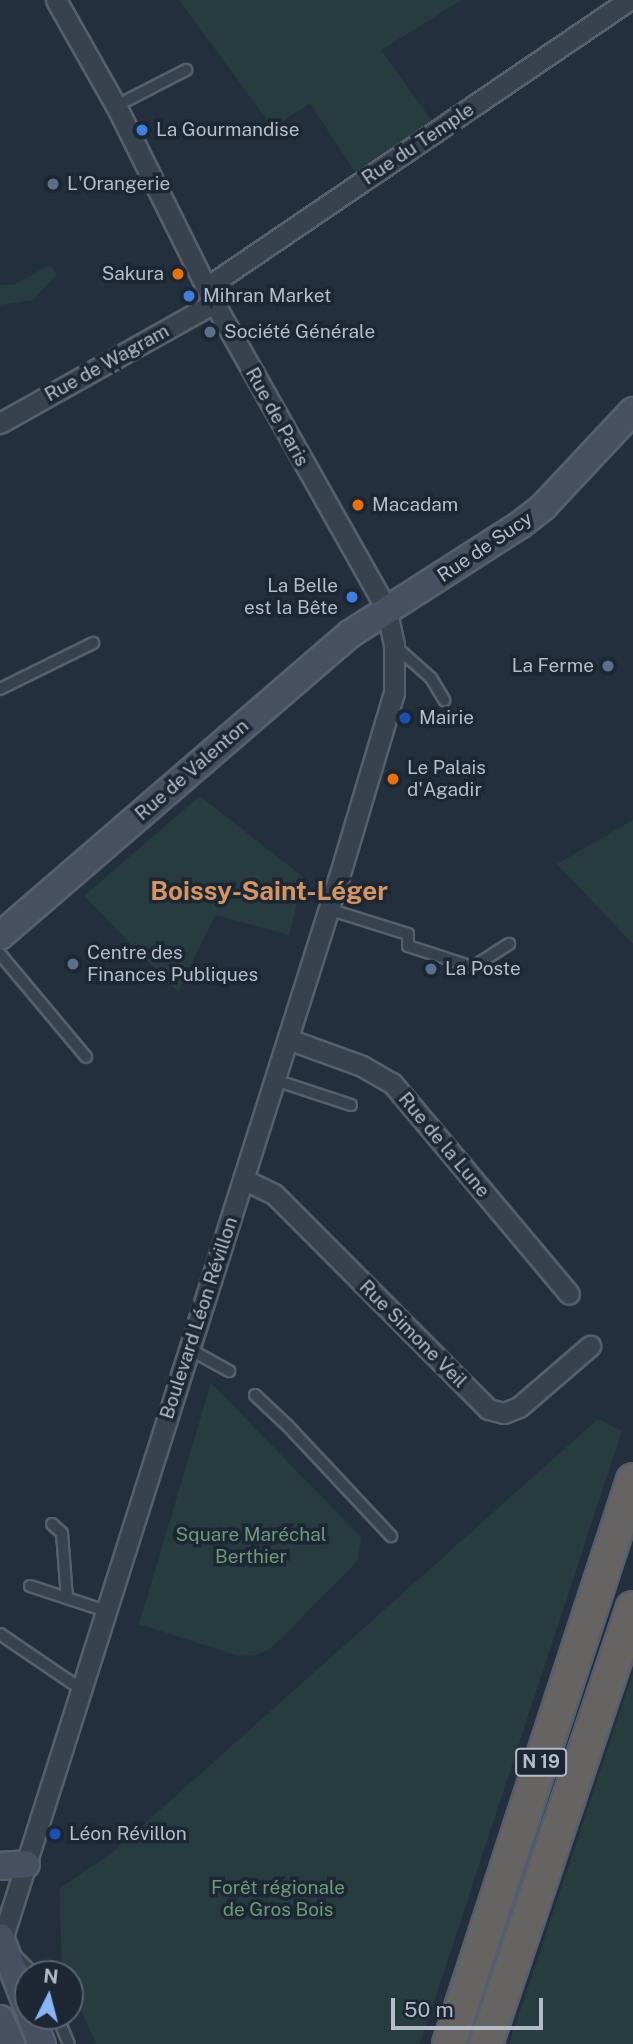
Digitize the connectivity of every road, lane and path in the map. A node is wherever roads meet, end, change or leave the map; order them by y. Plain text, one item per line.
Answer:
1 (56, 0) edge
2 (629, 0) edge
3 (186, 70) dead end
4 (116, 106) junction
5 (210, 295) junction
6 (633, 411) edge
7 (0, 423) edge
8 (386, 608) junction
9 (93, 643) dead end
10 (394, 645) junction
11 (0, 689) edge
12 (444, 700) dead end
13 (328, 909) junction
14 (0, 936) edge
15 (509, 944) dead end
16 (0, 954) edge
17 (288, 1039) junction
18 (86, 1057) dead end
19 (275, 1080) junction
20 (351, 1105) dead end
21 (243, 1180) junction
22 (569, 1294) dead end
23 (590, 1346) dead end
24 (189, 1349) junction
25 (229, 1370) dead end
26 (255, 1395) dead end
27 (633, 1480) edge
28 (52, 1524) dead end
29 (391, 1536) dead end
30 (30, 1586) dead end
31 (66, 1598) junction
32 (633, 1608) edge
33 (106, 1611) junction
34 (0, 1634) edge
35 (81, 1689) junction
36 (13, 1865) edge
37 (1, 1942) edge
38 (20, 1960) edge
39 (14, 1974) edge
40 (0, 2018) edge
41 (11, 2044) edge
42 (449, 2044) edge
43 (486, 2044) edge

1 - 4 street, Rue de Paris
2 - 5 street, Rue du Temple
3 - 4 lane
4 - 5 street, Rue de Paris
5 - 7 street, Rue de Wagram
5 - 8 street, Rue de Paris
6 - 8 main road, Rue de Sucy
8 - 10 street, Rue de Paris
8 - 14 main road, Rue de Valenton
9 - 11 lane
10 - 12 lane
10 - 13 street, Boulevard Léon Révillon
13 - 15 lane
13 - 17 street, Boulevard Léon Révillon
16 - 18 lane
17 - 19 street, Boulevard Léon Révillon
17 - 22 street, Rue de la Lune
19 - 20 lane
19 - 21 street, Boulevard Léon Révillon
21 - 23 street, Rue Simone Veil
21 - 24 street, Boulevard Léon Révillon
24 - 25 lane
24 - 33 street, Boulevard Léon Révillon
26 - 29 lane
27 - 42 highway, N 19
28 - 31 lane
30 - 31 lane
31 - 33 lane
32 - 43 highway, N 19
33 - 35 street, Boulevard Léon Révillon
34 - 35 lane
35 - 36 street, Boulevard Léon Révillon
36 - 37 street, Boulevard Léon Révillon
37 - 38 lane
37 - 39 main road
40 - 41 main road

